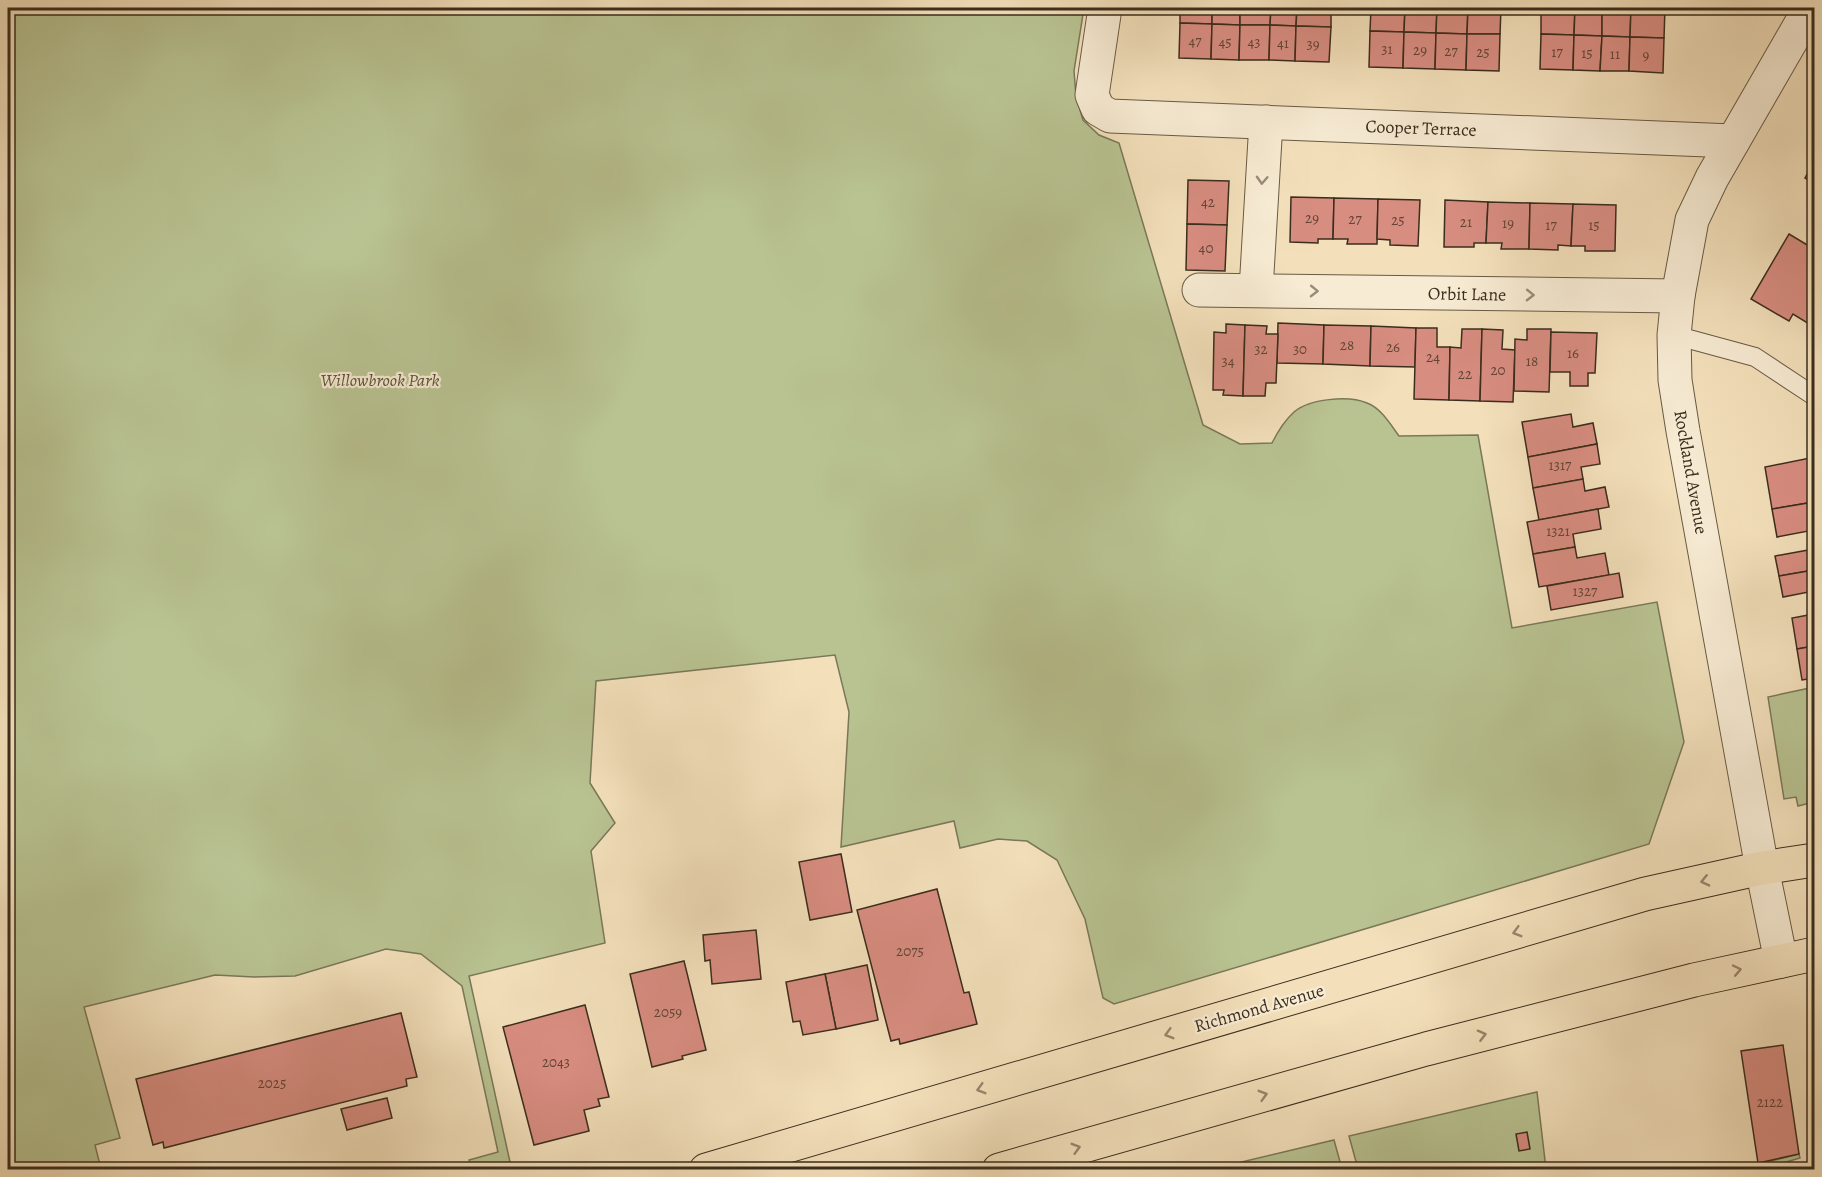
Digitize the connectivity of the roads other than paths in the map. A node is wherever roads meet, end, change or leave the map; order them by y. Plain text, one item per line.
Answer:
1 (1105, 8) edge
2 (1810, 8) edge
3 (1266, 122) junction
4 (1733, 141) junction
5 (1199, 290) dead end
6 (1256, 290) junction
7 (1678, 296) junction
8 (1674, 335) junction
9 (1815, 396) edge
10 (1815, 860) edge
11 (1762, 868) junction
12 (1815, 954) edge
13 (1781, 961) junction
14 (706, 1170) edge
15 (999, 1170) edge

1 - 3 street, Cooper Terrace
2 - 4 street, Rockland Avenue
3 - 4 street, Cooper Terrace
3 -> 6 street
4 - 7 street, Rockland Avenue
5 - 6 street, Orbit Lane
6 -> 7 street, Orbit Lane
7 - 8 street, Rockland Avenue
8 - 9 lane
8 - 11 street, Rockland Avenue
10 - 11 main road, Richmond Avenue
11 - 13 street, Rockland Avenue
11 -> 14 main road, Richmond Avenue
12 - 13 main road
15 -> 13 main road

